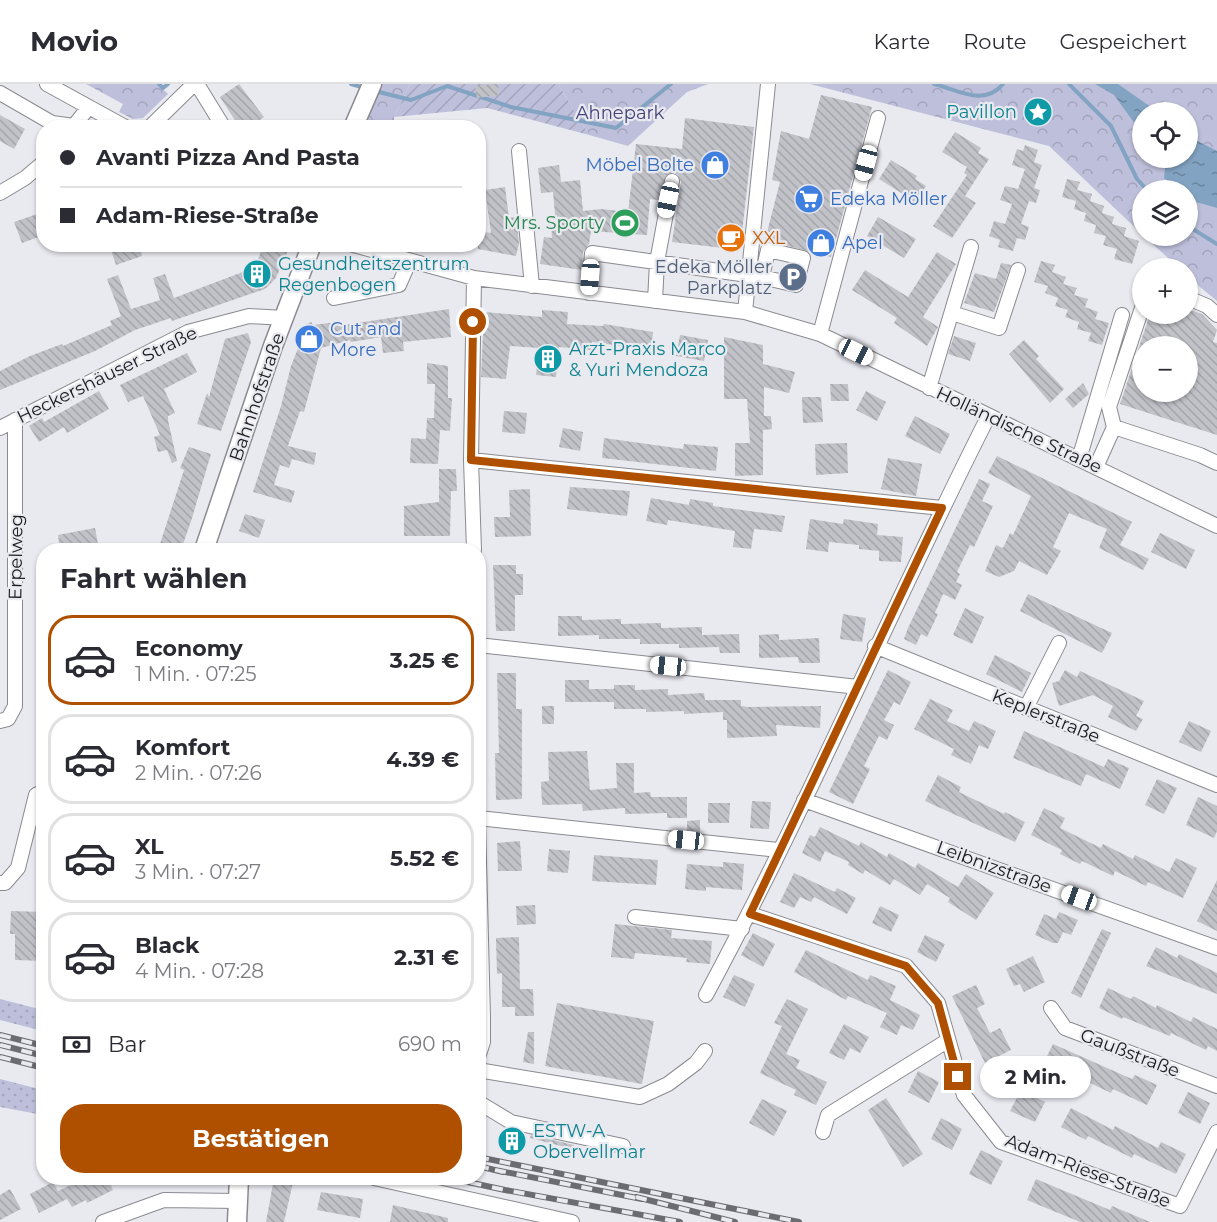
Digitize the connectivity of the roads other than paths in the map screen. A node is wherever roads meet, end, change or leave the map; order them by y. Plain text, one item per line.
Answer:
1 (47, 84) edge
2 (195, 84) edge
3 (372, 84) edge
4 (768, 84) edge
5 (0, 93) edge
6 (88, 108) junction
7 (878, 118) dead end
8 (47, 120) edge
9 (79, 120) edge
10 (111, 120) edge
11 (157, 120) edge
12 (219, 120) edge
13 (356, 120) edge
14 (519, 151) dead end
15 (36, 169) edge
16 (672, 181) dead end
17 (0, 192) edge
18 (971, 247) dead end
19 (309, 252) edge
20 (376, 252) edge
21 (409, 262) junction
22 (657, 262) junction
23 (1018, 270) dead end
24 (756, 276) junction
25 (474, 278) junction
26 (532, 286) junction
27 (589, 293) junction
28 (333, 298) dead end
29 (654, 301) junction
30 (1198, 302) edge
31 (745, 312) junction
32 (952, 313) junction
33 (1122, 315) dead end
34 (1217, 315) edge
35 (285, 318) junction
36 (1137, 324) edge
37 (820, 334) junction
38 (929, 388) junction
39 (988, 417) junction
40 (15, 420) junction
41 (1114, 427) junction
42 (0, 428) edge
43 (1078, 459) junction
44 (471, 460) junction
45 (1217, 463) edge
46 (1096, 467) junction
47 (942, 508) junction
48 (1216, 524) edge
49 (206, 543) edge
50 (474, 543) edge
51 (1059, 643) dead end
52 (486, 646) edge
53 (876, 646) junction
54 (858, 687) junction
55 (1026, 708) junction
56 (0, 721) edge
57 (1217, 785) edge
58 (36, 795) edge
59 (804, 800) junction
60 (486, 821) edge
61 (778, 850) junction
62 (0, 883) edge
63 (750, 914) junction
64 (635, 916) dead end
65 (741, 929) junction
66 (1217, 948) edge
67 (706, 995) dead end
68 (1051, 1008) dead end
69 (947, 1041) junction
70 (705, 1051) dead end
71 (486, 1071) edge
72 (1217, 1086) edge
73 (486, 1107) edge
74 (823, 1132) dead end
75 (1217, 1132) edge
76 (624, 1146) dead end
77 (239, 1185) edge
78 (406, 1185) edge
79 (238, 1201) junction
80 (103, 1222) edge
81 (237, 1222) edge
82 (573, 1222) edge

1 - 6 street
2 - 11 street
2 - 12 street
3 - 13 main road
4 - 24 street
5 - 8 street
6 - 9 street
6 - 10 street
7 - 37 street
14 - 26 street
15 - 17 street
16 - 22 street
18 - 32 street
19 - 35 main road, Bahnhofstraße
20 - 21 street, Holländische Straße
21 - 25 street, Holländische Straße
21 - 28 street
22 - 24 street
22 - 27 street
22 - 29 street
23 - 32 street
24 - 31 street
25 - 26 street, Holländische Straße
25 - 44 street
26 - 27 street, Holländische Straße
27 - 29 street, Holländische Straße
29 - 31 street, Holländische Straße
30 - 34 street
31 - 37 street, Holländische Straße
32 - 38 street
33 - 43 street
35 - 40 street, Heckershäuser Straße
35 - 49 main road, Bahnhofstraße
36 - 41 street
37 - 38 street, Holländische Straße
38 - 39 street, Holländische Straße
39 - 43 street, Holländische Straße
39 - 47 street
40 - 42 street, Heckershäuser Straße
40 - 56 street, Erpelweg
41 - 45 street
41 - 46 street
43 - 46 street, Holländische Straße
44 - 47 street
44 - 50 street
46 - 48 street, Holländische Straße
47 - 53 street
51 - 55 street
52 - 54 street
53 - 54 street
53 - 55 street, Keplerstraße
54 - 59 street
55 - 57 street, Keplerstraße
58 - 62 street
59 - 61 street
59 - 66 street, Leibnizstraße
60 - 61 street
61 - 63 street
63 - 65 street
63 - 69 street, Adam-Riese-Straße
64 - 65 street
65 - 67 street
68 - 72 street, Gaußstraße
69 - 74 street
69 - 75 street, Adam-Riese-Straße
70 - 71 street
73 - 76 street
77 - 79 main road
78 - 82 street
79 - 80 street
79 - 81 main road

